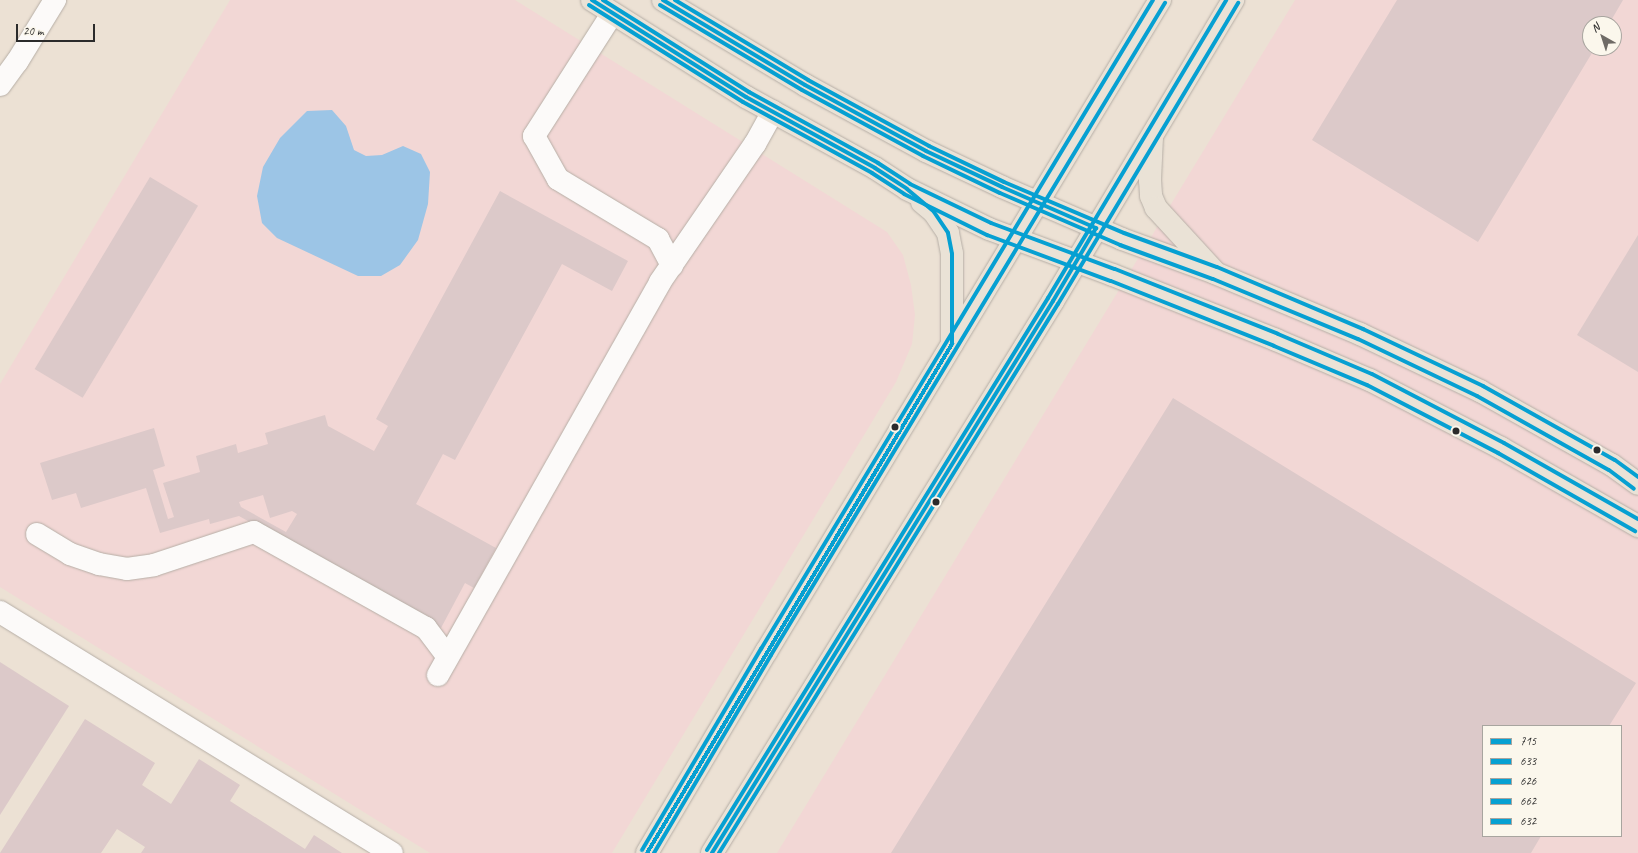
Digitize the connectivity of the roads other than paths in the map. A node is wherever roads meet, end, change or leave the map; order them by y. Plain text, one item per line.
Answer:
1 (55, 0) edge
2 (592, 0) edge
3 (663, 0) edge
4 (1160, 0) edge
5 (1233, 0) edge
6 (612, 14) junction
7 (0, 85) edge
8 (773, 112) junction
9 (1152, 134) junction
10 (907, 189) junction
11 (1038, 203) junction
12 (1096, 228) junction
13 (1016, 239) junction
14 (1077, 261) junction
15 (672, 265) junction
16 (1215, 273) junction
17 (952, 344) junction
18 (1638, 484) edge
19 (1638, 526) edge
20 (38, 534) dead end
21 (0, 612) edge
22 (392, 853) edge
23 (646, 853) edge
24 (712, 853) edge

1 - 7 street
2 - 6 main road
3 - 11 main road
4 - 11 main road
5 - 9 main road
6 - 8 main road
6 - 15 street
8 - 10 main road
8 - 15 street
9 - 12 main road
9 - 16 main road
10 - 13 main road
10 - 17 main road
11 - 12 main road
11 - 13 main road
12 - 14 main road
12 - 16 main road
13 - 14 main road
13 - 17 main road
14 - 19 main road
14 - 24 main road
15 - 20 street
16 - 18 main road
17 - 23 main road
21 - 22 street

